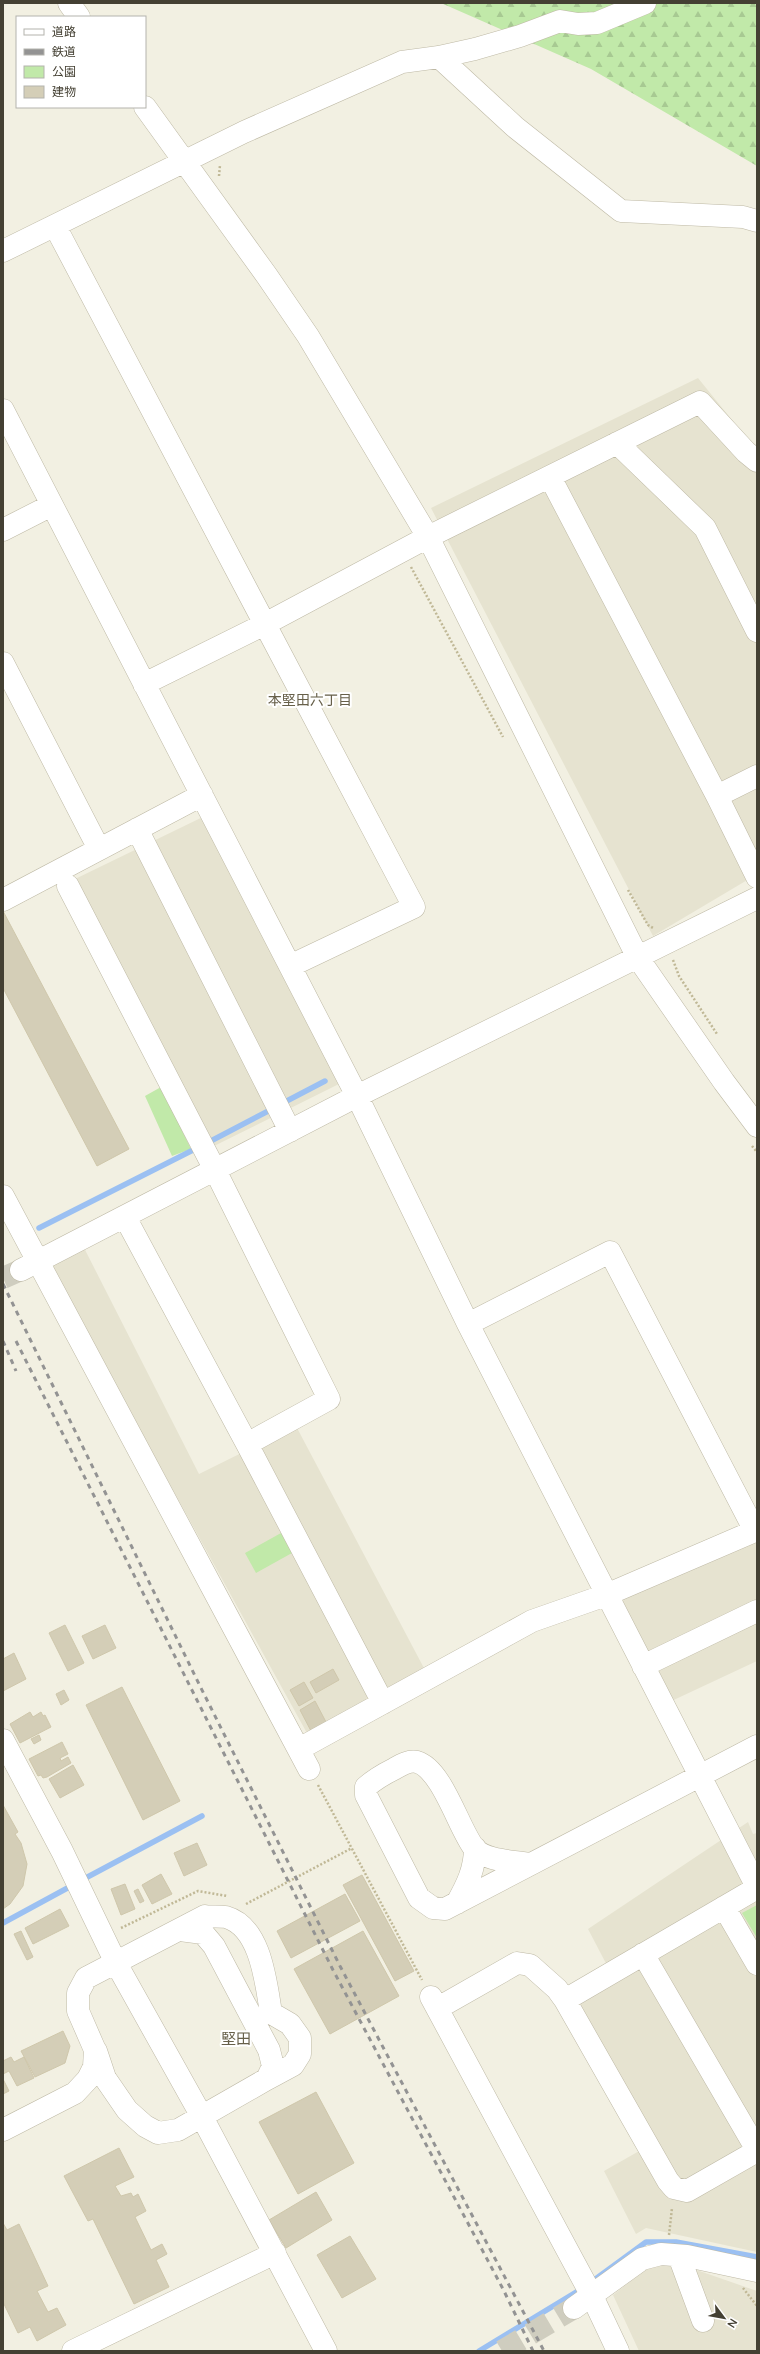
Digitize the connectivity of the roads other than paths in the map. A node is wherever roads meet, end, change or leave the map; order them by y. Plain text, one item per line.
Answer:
1 (69, 3) edge
2 (645, 3) edge
3 (78, 16) edge
4 (439, 57) junction
5 (146, 108) edge
6 (184, 161) junction
7 (757, 221) edge
8 (55, 226) junction
9 (3, 251) edge
10 (3, 410) edge
11 (618, 443) junction
12 (757, 461) edge
13 (550, 477) junction
14 (52, 505) junction
15 (3, 530) edge
16 (428, 537) junction
17 (265, 624) junction
18 (757, 631) edge
19 (3, 663) edge
20 (144, 684) junction
21 (757, 776) edge
22 (202, 795) junction
23 (717, 796) junction
24 (137, 829) junction
25 (98, 849) junction
26 (757, 877) edge
27 (68, 886) dead end
28 (757, 898) edge
29 (3, 900) edge
30 (638, 958) junction
31 (290, 966) junction
32 (357, 1096) junction
33 (757, 1126) edge
34 (290, 1131) junction
35 (215, 1170) junction
36 (3, 1196) edge
37 (125, 1217) junction
38 (29, 1265) junction
39 (468, 1324) junction
40 (247, 1444) junction
41 (756, 1531) edge
42 (606, 1595) junction
43 (757, 1611) edge
44 (643, 1666) junction
45 (383, 1703) junction
46 (3, 1740) edge
47 (757, 1746) edge
48 (299, 1749) junction
49 (309, 1769) road end
50 (700, 1776) junction
51 (475, 1848) junction
52 (529, 1864) junction
53 (757, 1887) edge
54 (456, 1903) junction
55 (724, 1907) junction
56 (180, 1930) junction
57 (643, 1954) junction
58 (116, 1963) junction
59 (757, 1964) edge
60 (565, 2000) junction
61 (263, 2018) junction
62 (95, 2050) junction
63 (267, 2079) junction
64 (75, 2093) junction
65 (127, 2110) junction
66 (201, 2115) junction
67 (3, 2130) edge
68 (757, 2150) edge
69 (276, 2253) junction
70 (679, 2256) junction
71 (757, 2271) edge
72 (587, 2288) junction
73 (574, 2308) tunnel mouth
74 (703, 2321) dead end
75 (72, 2351) edge
76 (326, 2351) edge
77 (618, 2351) edge

1 - 3 street
2 - 4 street
4 - 6 street
4 - 7 street
5 - 6 street
6 - 8 street
6 - 16 street
8 - 9 street
8 - 17 street
10 - 14 street
11 - 12 street
11 - 13 street
11 - 18 street
13 - 16 street
13 - 23 street
14 - 15 street
14 - 20 street
16 - 17 street
16 - 30 street
17 - 20 street
17 - 31 street
19 - 25 street
20 - 22 street
21 - 23 street
22 - 24 street
22 - 31 street
23 - 26 street
24 - 25 street
24 - 34 street
25 - 29 street
27 - 35 street
28 - 30 street
30 - 32 street
30 - 33 street
31 - 32 street
32 - 34 street
32 - 39 street
34 - 35 street
35 - 37 street
35 - 40 street
36 - 38 street
37 - 38 street
37 - 40 street
38 - 48 street
39 - 41 street
39 - 42 street
40 - 45 street
41 - 42 street
42 - 44 street
42 - 45 street
43 - 44 street
44 - 50 street
45 - 48 street
46 - 58 street
47 - 50 street
48 - 49 street
50 - 52 street
50 - 53 street
51 - 52 street
51 - 54 street
51 - 54 street
52 - 54 street
53 - 55 street
55 - 57 street
55 - 59 street
56 - 58 street
56 - 61 street
56 - 61 street
57 - 60 street
57 - 68 street
58 - 62 street
58 - 66 street
60 - 68 street
60 - 72 street
61 - 63 street
61 - 63 street
62 - 64 street
62 - 65 street
63 - 66 street
64 - 65 street
64 - 67 street
65 - 66 street
66 - 69 street
69 - 75 street
69 - 76 street
70 - 71 street
70 - 72 street
70 - 74 street
72 - 73 street
72 - 77 street

